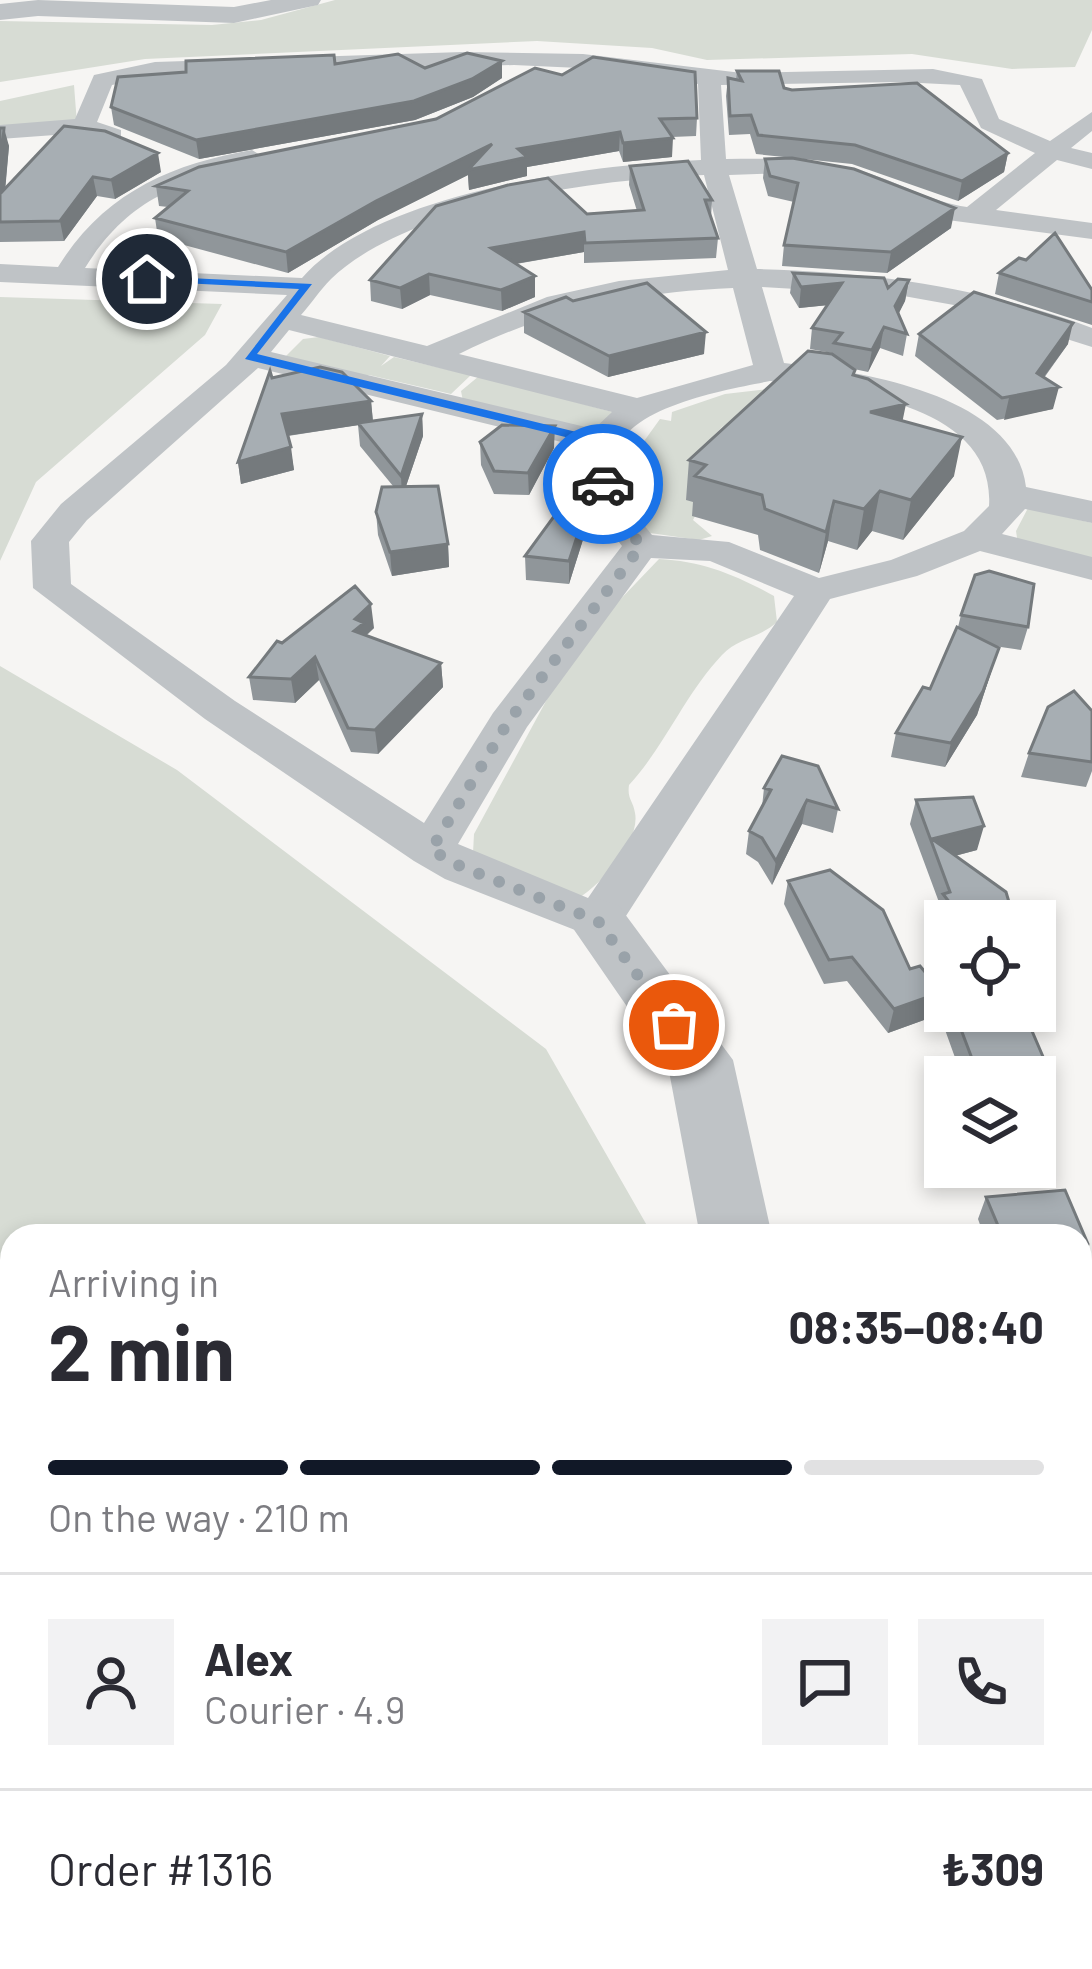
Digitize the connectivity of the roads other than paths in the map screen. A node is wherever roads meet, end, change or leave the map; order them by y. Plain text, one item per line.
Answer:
1 (309, 0) edge
2 (0, 12) edge
3 (568, 60) junction
4 (710, 78) junction
5 (517, 81) edge
6 (1092, 118) edge
7 (83, 126) junction
8 (0, 132) edge
9 (1054, 152) junction
10 (276, 154) edge
11 (1092, 161) edge
12 (714, 165) junction
13 (195, 172) junction
14 (972, 216) junction
15 (1092, 231) edge
16 (0, 273) edge
17 (67, 275) junction
18 (746, 278) junction
19 (308, 286) junction
20 (278, 319) junction
21 (1092, 338) edge
22 (249, 356) junction
23 (430, 357) junction
24 (770, 371) junction
25 (636, 408) junction
26 (601, 441) junction
27 (1007, 494) junction
28 (1092, 512) edge
29 (976, 539) junction
30 (641, 546) junction
31 (1092, 569) edge
32 (816, 591) junction
33 (431, 850) junction
34 (598, 921) junction
35 (734, 1224) edge

1 - 2 street
3 - 4 street
3 - 5 street
3 - 7 street
4 - 9 street
4 - 12 street
6 - 9 street
7 - 8 street
7 - 13 street
9 - 11 street
9 - 14 street
10 - 13 street
12 - 14 street
12 - 18 street
12 - 19 street
13 - 17 street
14 - 15 street
16 - 17 street
17 - 19 street
18 - 21 street
18 - 23 street
18 - 24 street
19 - 20 street
20 - 22 street
20 - 23 street
22 - 26 street
22 - 33 street
23 - 25 street
24 - 25 street
24 - 27 street
25 - 26 street
26 - 30 street
27 - 28 street
27 - 29 street
29 - 31 street
29 - 32 street
30 - 32 street
30 - 33 street
32 - 34 street
33 - 34 street
34 - 35 street

